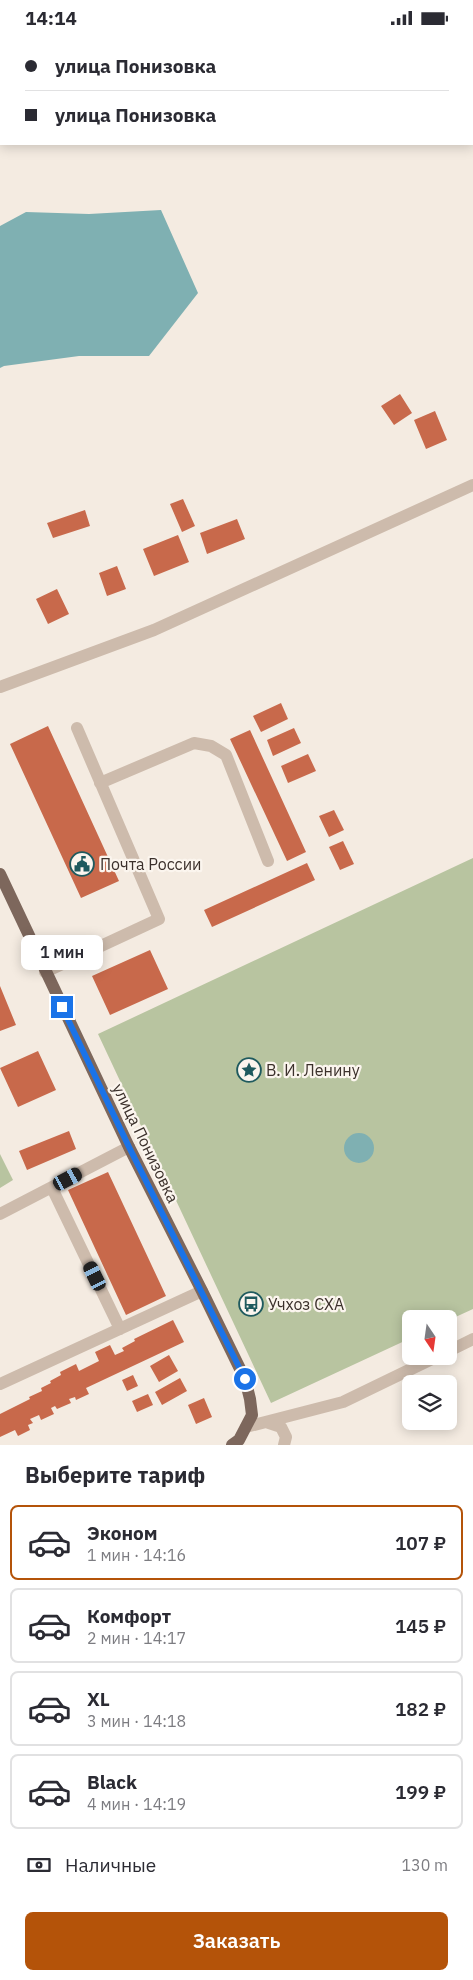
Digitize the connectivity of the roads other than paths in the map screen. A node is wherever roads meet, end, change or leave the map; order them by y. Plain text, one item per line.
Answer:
1 (473, 485) edge
2 (0, 687) edge
3 (76, 728) dead end
4 (100, 783) junction
5 (268, 861) dead end
6 (0, 874) edge
7 (45, 972) junction
8 (129, 1147) junction
9 (52, 1188) junction
10 (0, 1214) edge
11 (202, 1291) junction
12 (120, 1329) junction
13 (473, 1339) edge
14 (458, 1346) edge
15 (419, 1365) edge
16 (0, 1384) edge
17 (266, 1422) junction
18 (246, 1427) junction
19 (232, 1445) edge
20 (284, 1445) edge

1 - 2 street
3 - 4 street
4 - 5 street
4 - 7 street
6 - 7 main road, улица Понизовка
7 - 8 main road, улица Понизовка
8 - 9 street
8 - 11 main road, улица Понизовка
9 - 10 street
9 - 12 street
11 - 12 street
11 - 18 main road, улица Понизовка
12 - 16 street
13 - 14 street
15 - 17 street
17 - 18 street
17 - 20 street
18 - 19 main road

